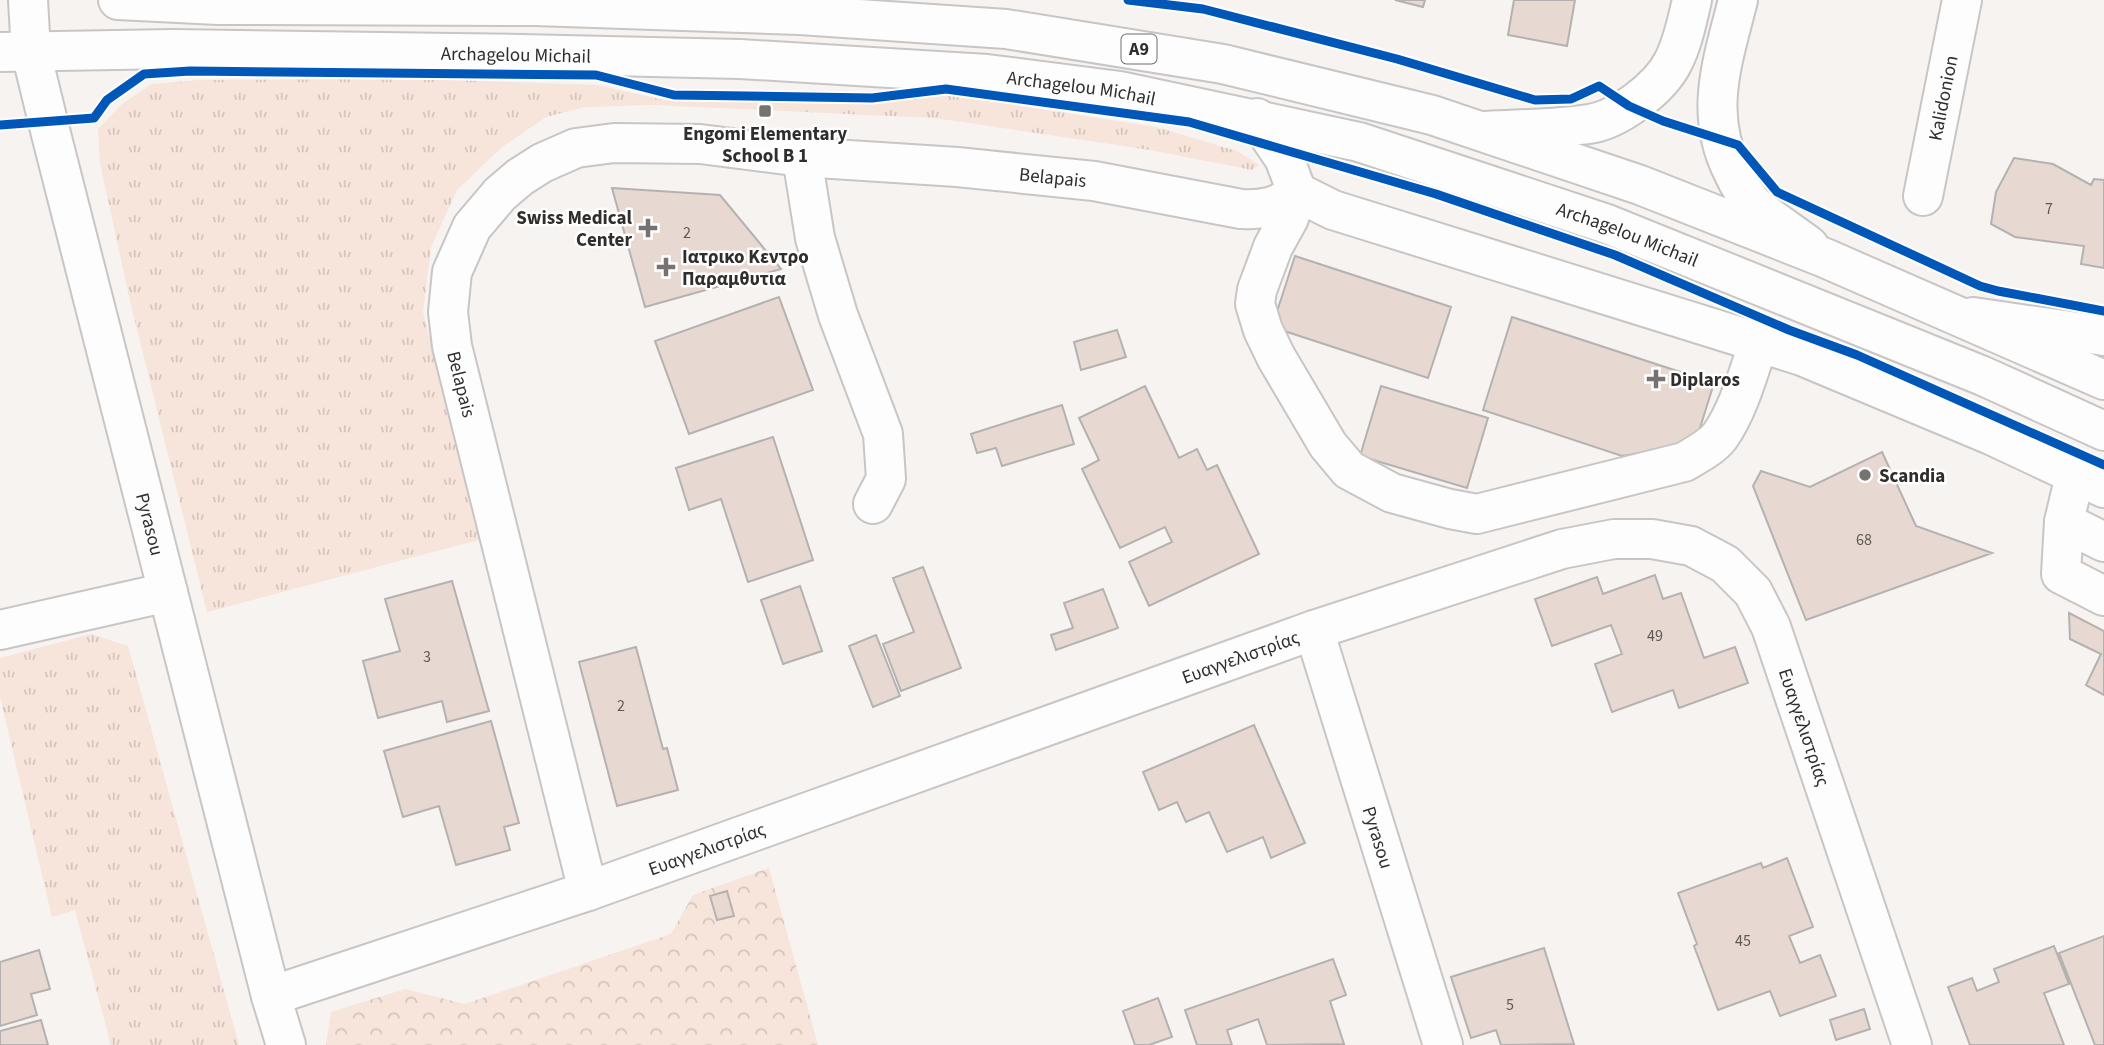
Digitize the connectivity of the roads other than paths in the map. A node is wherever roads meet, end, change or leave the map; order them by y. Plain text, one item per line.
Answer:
1 (28, 0) edge
2 (118, 0) edge
3 (1692, 0) edge
4 (1738, 0) edge
5 (1962, 0) edge
6 (15, 52) edge
7 (1257, 118) junction
8 (1486, 131) junction
9 (802, 157) junction
10 (1297, 192) junction
11 (1923, 196) dead end
12 (1825, 258) junction
13 (1954, 314) junction
14 (2104, 336) edge
15 (1759, 342) junction
16 (2104, 380) edge
17 (2104, 430) edge
18 (2090, 481) edge
19 (873, 504) dead end
20 (2064, 522) junction
21 (2104, 542) edge
22 (168, 592) junction
23 (2104, 596) edge
24 (0, 630) edge
25 (1314, 630) junction
26 (588, 891) junction
27 (271, 996) junction
28 (286, 1045) edge
29 (1443, 1045) edge
30 (1912, 1045) edge

1 - 6 street, Pyrasou
2 - 8 street, A9
3 - 8 street
4 - 12 street
5 - 11 street, Kalidonion
6 - 7 street, Archagelou Michail / A9
6 - 22 street, Pyrasou
7 - 10 street
7 - 17 street, Archagelou Michail / A9
8 - 12 street, A9
9 - 10 street, Belapais
9 - 19 street
9 - 26 street, Belapais
10 - 15 street
10 - 15 street
12 - 13 street, A9
13 - 14 street
13 - 16 street, A9
15 - 18 street
18 - 20 street
20 - 21 street
20 - 23 street
22 - 24 street
22 - 27 street, Pyrasou
25 - 26 street, Ευαγγελιστρίας
25 - 29 street, Pyrasou
25 - 30 street, Ευαγγελιστρίας
26 - 27 street, Ευαγγελιστρίας
27 - 28 street, Pyrasou

